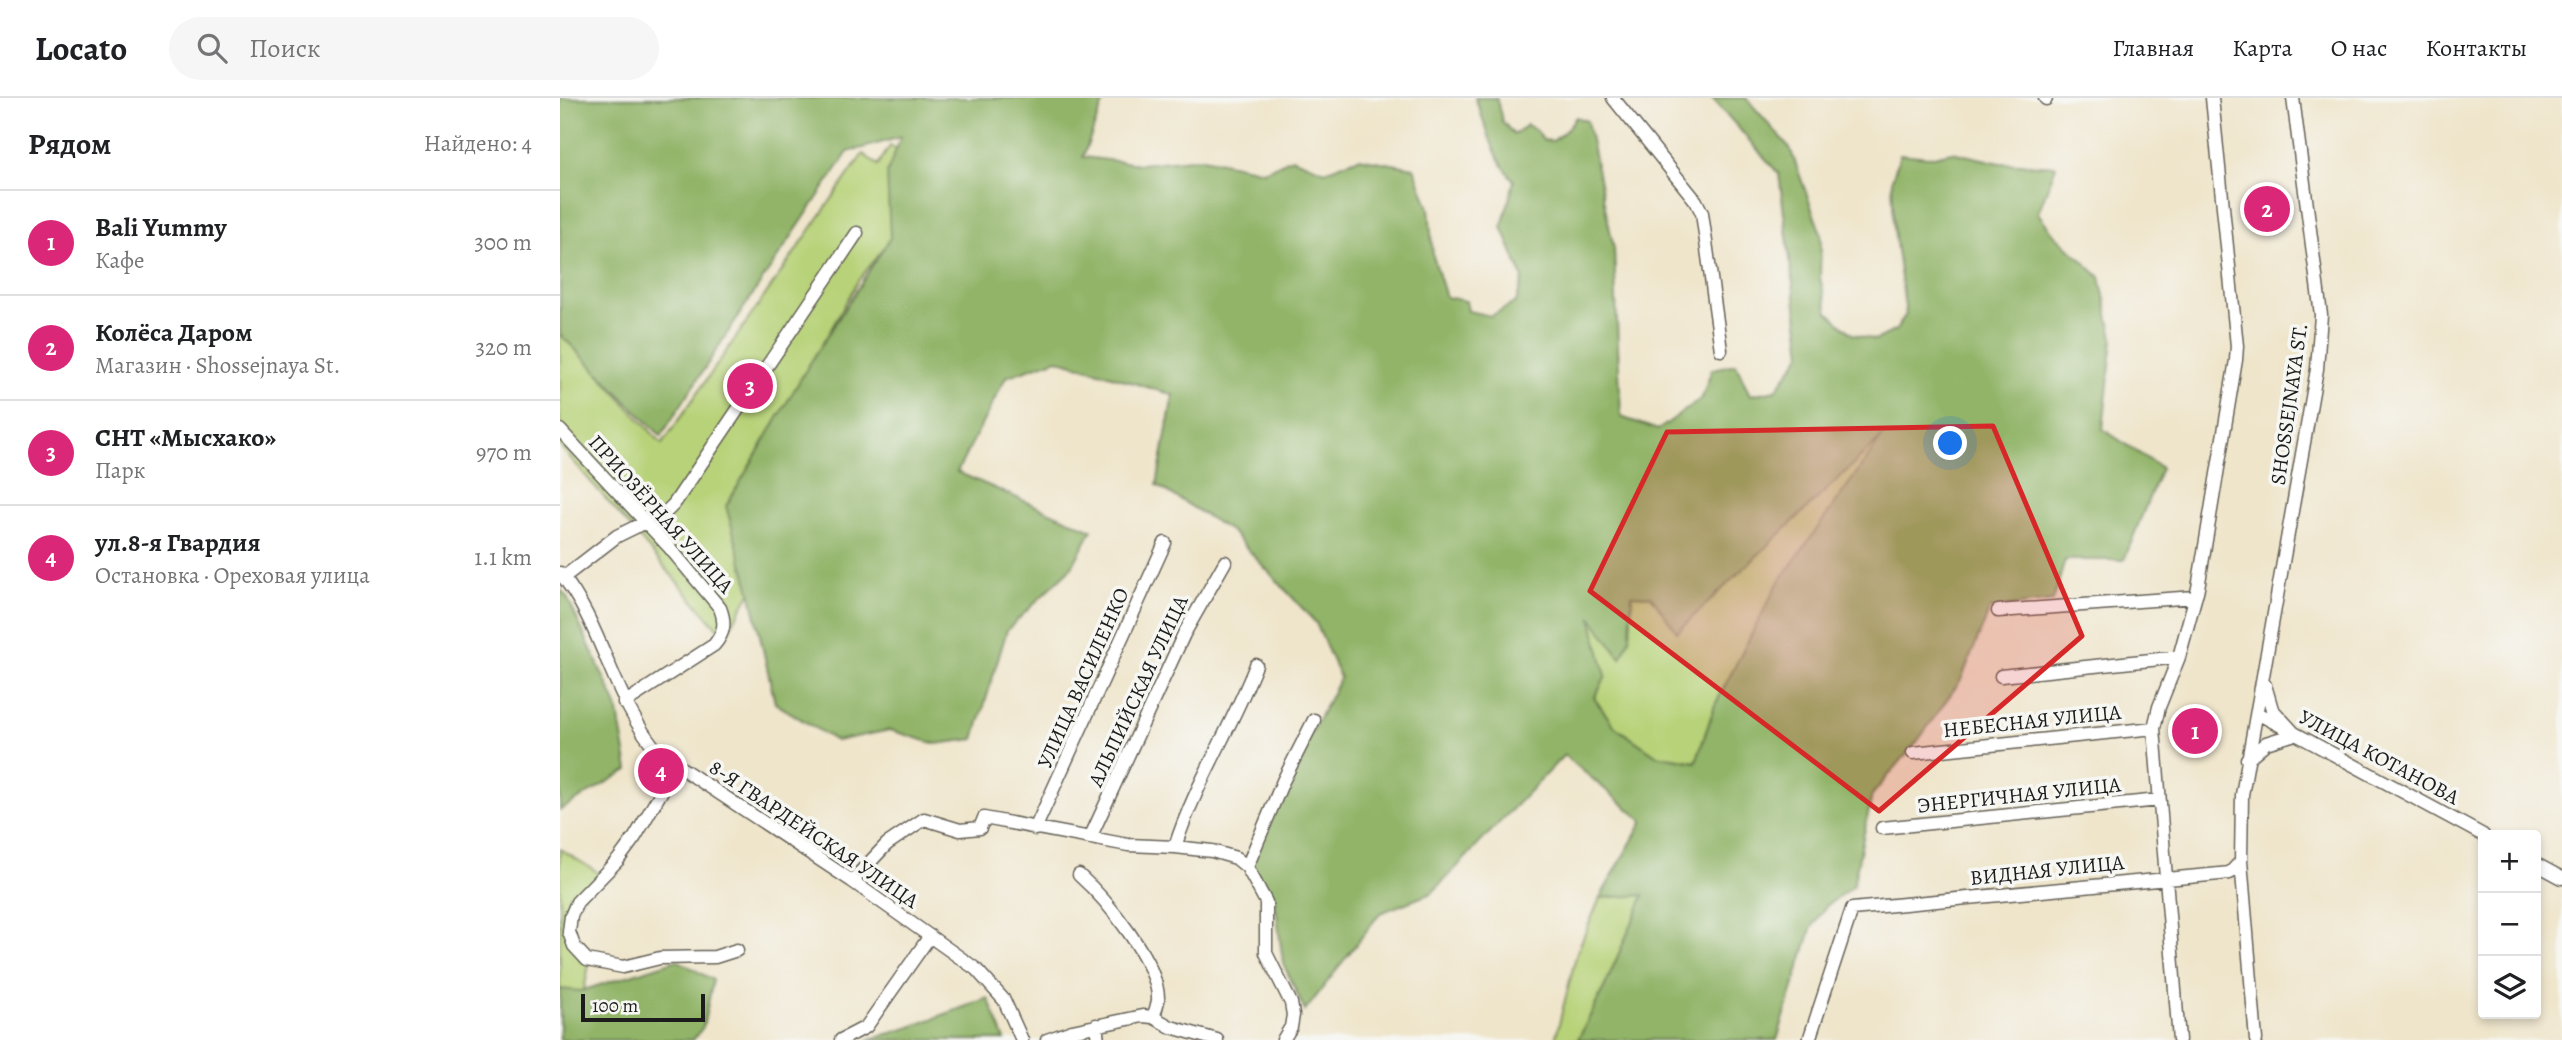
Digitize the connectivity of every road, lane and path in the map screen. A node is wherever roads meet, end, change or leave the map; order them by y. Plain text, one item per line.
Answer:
1 (1613, 98) edge
2 (2212, 98) edge
3 (2293, 98) edge
4 (856, 233) dead end
5 (1721, 350) dead end
6 (560, 430) edge
7 (645, 522) junction
8 (1165, 543) dead end
9 (1225, 562) dead end
10 (562, 575) edge
11 (2195, 597) junction
12 (1998, 611) dead end
13 (2179, 657) junction
14 (1256, 665) dead end
15 (2001, 676) dead end
16 (2263, 676) junction
17 (624, 703) junction
18 (2256, 713) junction
19 (1314, 720) dead end
20 (2154, 728) junction
21 (2295, 734) junction
22 (1913, 752) dead end
23 (2248, 759) junction
24 (677, 765) junction
25 (2159, 800) junction
26 (1882, 828) dead end
27 (1035, 829) junction
28 (2478, 832) edge
29 (1090, 838) junction
30 (1175, 846) junction
31 (2241, 861) junction
32 (1247, 867) junction
33 (2541, 867) edge
34 (1079, 875) dead end
35 (2165, 878) junction
36 (2562, 878) edge
37 (852, 881) junction
38 (930, 936) junction
39 (737, 950) dead end
40 (1153, 1017) junction
41 (1096, 1025) junction
42 (841, 1040) edge
43 (1022, 1040) edge
44 (1047, 1040) edge
45 (1098, 1040) edge
46 (1217, 1040) edge
47 (1283, 1040) edge
48 (1809, 1040) edge
49 (2179, 1040) edge
50 (2256, 1040) edge

1 - 5 street
2 - 11 street
3 - 16 street, SHOSSEJNAYA ST.
4 - 7 street
6 - 7 street, ПРИОЗЁРНАЯ УЛИЦА
7 - 10 street
7 - 17 street, ПРИОЗЁРНАЯ УЛИЦА
8 - 27 street, УЛИЦА ВАСИЛЕНКО
9 - 29 street, АЛЬПИЙСКАЯ УЛИЦА
10 - 17 street, 8-Я ГВАРДЕЙСКАЯ УЛИЦА
11 - 12 street
11 - 13 street
13 - 15 street
13 - 20 street
14 - 30 street
16 - 18 street, SHOSSEJNAYA ST.
16 - 21 street
17 - 24 street, 8-Я ГВАРДЕЙСКАЯ УЛИЦА
18 - 21 street, УЛИЦА КОТАНОВА
18 - 23 street, SHOSSEJNAYA ST.
19 - 32 street
20 - 22 street, НЕБЕСНАЯ УЛИЦА
20 - 25 street
21 - 23 street
21 - 28 street, УЛИЦА КОТАНОВА
23 - 31 street, SHOSSEJNAYA ST.
24 - 37 street, 8-Я ГВАРДЕЙСКАЯ УЛИЦА
24 - 39 street
25 - 26 street, ЭНЕРГИЧНАЯ УЛИЦА
25 - 35 street
27 - 29 street
27 - 37 street
29 - 30 street
30 - 32 street
31 - 35 street, ВИДНАЯ УЛИЦА
31 - 50 street, SHOSSEJNAYA ST.
32 - 47 street
33 - 36 street
34 - 40 street
35 - 48 street, ВИДНАЯ УЛИЦА
35 - 49 street
37 - 38 street, 8-Я ГВАРДЕЙСКАЯ УЛИЦА
38 - 42 street
38 - 43 street, 8-Я ГВАРДЕЙСКАЯ УЛИЦА
40 - 41 street
40 - 46 street
41 - 44 street
41 - 45 street

